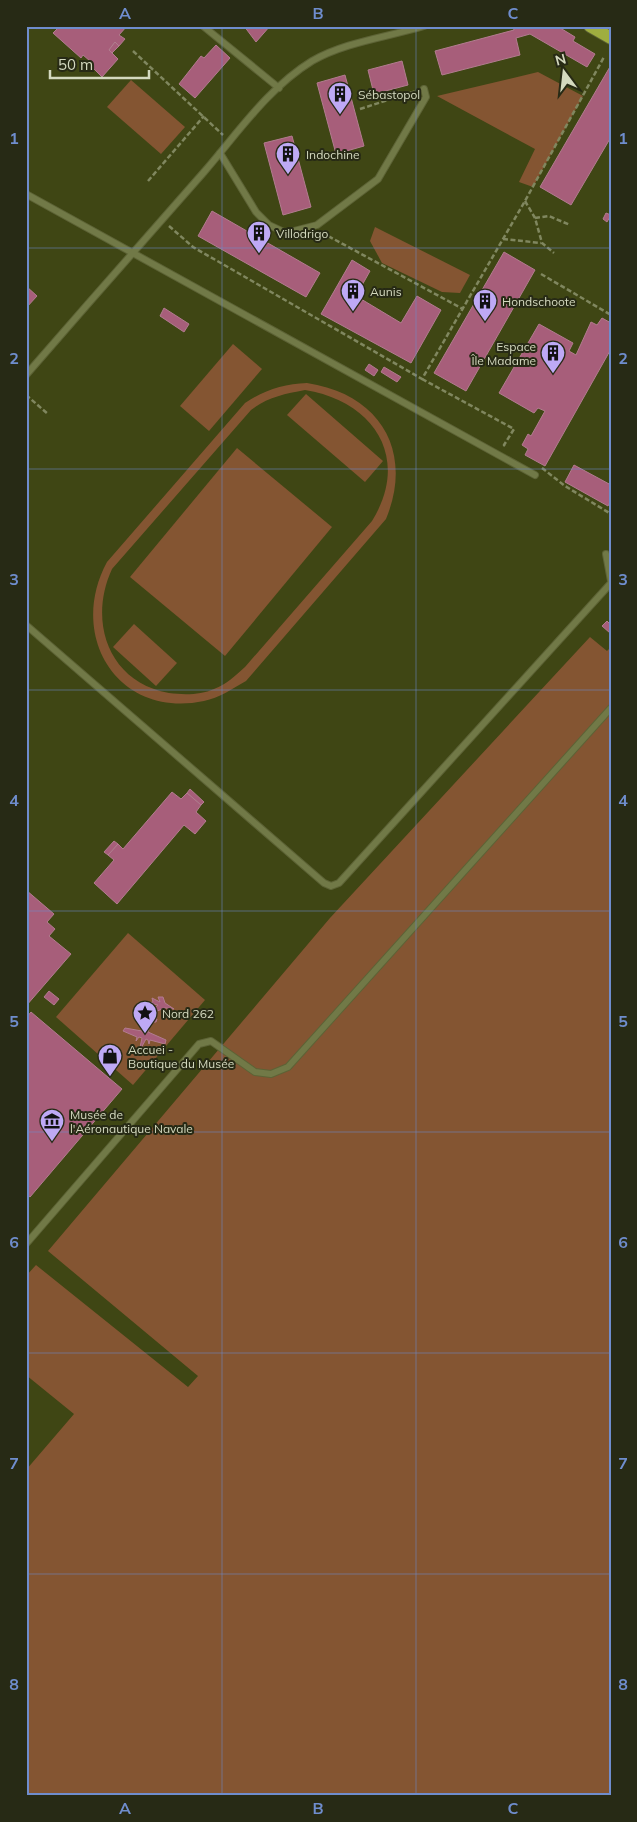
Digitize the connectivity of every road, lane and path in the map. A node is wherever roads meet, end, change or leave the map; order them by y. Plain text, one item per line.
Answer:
1 (203, 26) edge
2 (424, 26) edge
3 (590, 26) edge
4 (611, 38) edge
5 (133, 51) dead end
6 (604, 57) dead end
7 (279, 88) junction
8 (424, 89) joint
9 (360, 109) dead end
10 (204, 116) junction
11 (229, 140) junction
12 (220, 153) junction
13 (148, 181) dead end
14 (26, 194) edge
15 (525, 201) junction
16 (535, 218) junction
17 (163, 220) junction
18 (317, 225) junction
19 (570, 225) dead end
20 (503, 238) junction
21 (542, 243) junction
22 (133, 252) junction
23 (554, 253) dead end
24 (541, 274) dead end
25 (463, 309) junction
26 (611, 315) edge
27 (26, 375) edge
28 (422, 379) junction
29 (26, 395) edge
30 (48, 414) dead end
31 (511, 450) dead end
32 (541, 468) dead end
33 (535, 475) dead end
34 (611, 514) edge
35 (606, 554) dead end
36 (611, 582) edge
37 (26, 625) edge
38 (611, 708) edge
39 (26, 1244) edge

1 - 7 lane
2 - 7 lane
3 - 4 main road
5 - 10 path
6 - 15 path
7 - 11 lane
8 - 9 path
8 - 18 lane
10 - 11 path
10 - 13 path
11 - 12 lane
12 - 17 lane
12 - 18 lane
14 - 22 lane
15 - 16 path
15 - 20 path
16 - 19 path
16 - 21 path
17 - 22 lane
17 - 28 path
18 - 25 path
20 - 21 path
20 - 25 path
21 - 23 path
22 - 27 lane
22 - 33 lane
24 - 26 path
25 - 28 path
28 - 31 path
29 - 30 path
32 - 34 path
35 - 36 lane
36 - 37 lane
38 - 39 lane

